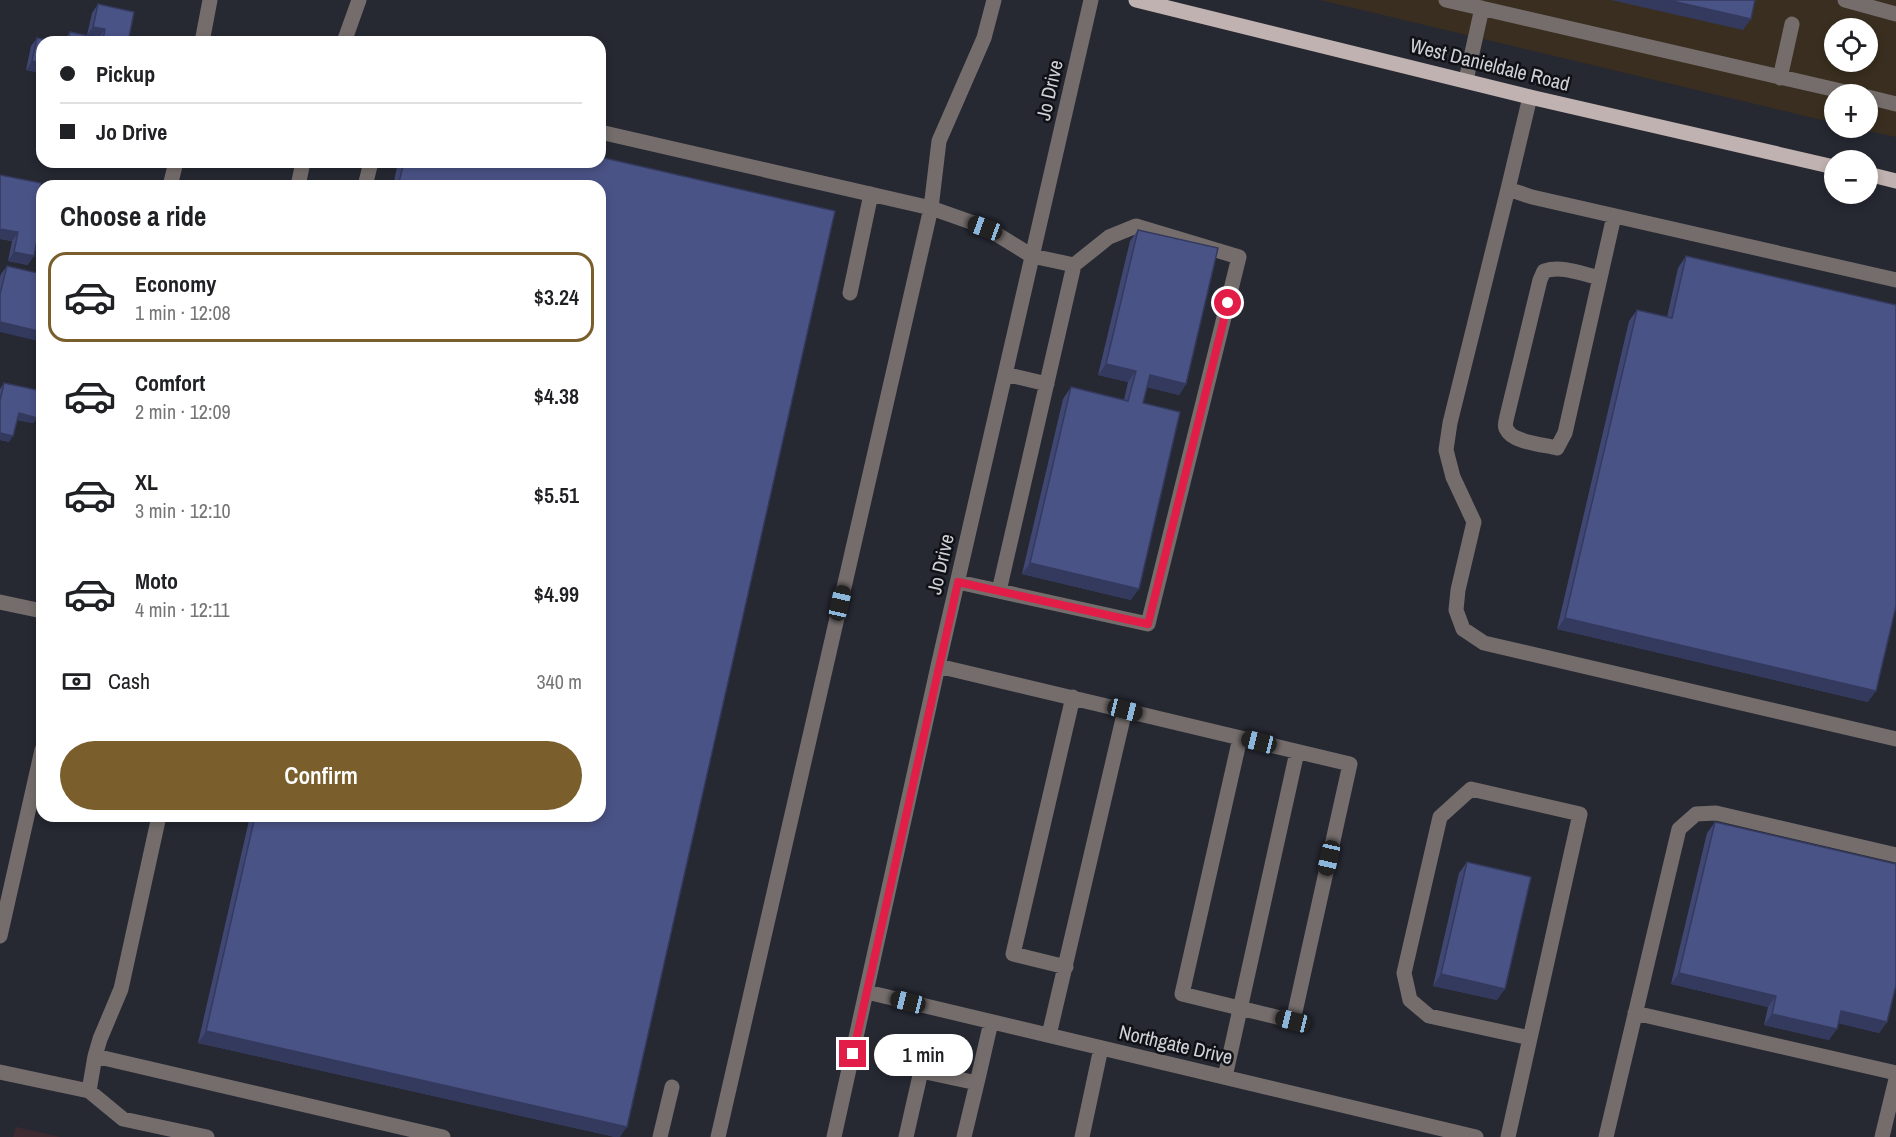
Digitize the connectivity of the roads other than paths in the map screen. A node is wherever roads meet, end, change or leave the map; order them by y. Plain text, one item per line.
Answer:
1 (210, 0) edge
2 (359, 0) edge
3 (994, 0) edge
4 (1091, 0) edge
5 (1136, 0) edge
6 (1446, 0) edge
7 (1845, 0) edge
8 (1482, 8) junction
9 (1896, 14) edge
10 (1792, 24) dead end
11 (203, 36) edge
12 (346, 36) edge
13 (1780, 78) junction
14 (1466, 81) junction
15 (1824, 88) edge
16 (1530, 97) junction
17 (1878, 100) edge
18 (1896, 104) edge
19 (606, 133) edge
20 (1824, 164) edge
21 (1878, 176) edge
22 (1896, 181) edge
23 (1508, 189) junction
24 (871, 194) junction
25 (931, 208) junction
26 (1614, 216) junction
27 (1032, 256) junction
28 (1074, 265) junction
29 (1600, 278) junction
30 (1896, 280) edge
31 (850, 293) dead end
32 (1005, 374) junction
33 (1047, 384) junction
34 (958, 582) junction
35 (999, 591) junction
36 (0, 602) edge
37 (36, 610) edge
38 (938, 666) junction
39 (1073, 697) junction
40 (1125, 710) junction
41 (1240, 738) junction
42 (1896, 739) edge
43 (1297, 752) junction
44 (36, 777) edge
45 (158, 822) edge
46 (1896, 855) edge
47 (0, 936) edge
48 (1065, 967) junction
49 (867, 992) junction
50 (1240, 1008) junction
51 (1635, 1013) junction
52 (991, 1022) junction
53 (1049, 1035) junction
54 (1530, 1038) junction
55 (1101, 1048) junction
56 (95, 1056) junction
57 (0, 1072) edge
58 (1896, 1073) edge
59 (1225, 1077) junction
60 (1896, 1079) edge
61 (977, 1083) junction
62 (672, 1087) dead end
63 (89, 1091) junction
64 (207, 1137) edge
65 (443, 1137) edge
66 (660, 1137) edge
67 (717, 1137) edge
68 (834, 1137) edge
69 (906, 1137) edge
70 (964, 1137) edge
71 (1082, 1137) edge
72 (1476, 1137) edge
73 (1508, 1137) edge
74 (1605, 1137) edge
75 (1882, 1137) edge

1 - 11 street
2 - 12 street
3 - 25 street
4 - 27 street, Jo Drive
5 - 14 main road, West Danieldale Road
6 - 8 street
7 - 9 street
8 - 13 street
8 - 14 street
10 - 13 street
13 - 15 street
14 - 16 main road, West Danieldale Road
16 - 20 main road, West Danieldale Road
16 - 23 street
17 - 18 street
19 - 24 street
21 - 22 main road
23 - 26 street
23 - 42 street
24 - 25 street
24 - 31 street
25 - 27 street
25 - 67 street
26 - 29 street
26 - 30 street
27 - 28 street
27 - 32 street, Jo Drive
28 - 33 street
28 - 35 street
29 - 29 street
32 - 33 street
32 - 34 street, Jo Drive
33 - 35 street
34 - 35 street
34 - 38 street, Jo Drive
36 - 37 street
38 - 39 street
38 - 49 street, Jo Drive
39 - 40 street
39 - 48 street
40 - 41 street
40 - 48 street
41 - 43 street
41 - 50 street
43 - 50 street
43 - 50 street
44 - 47 street
45 - 56 street
46 - 51 street
48 - 53 street
49 - 52 street, Northgate Drive
49 - 68 street, Jo Drive
50 - 59 street
51 - 58 street
51 - 74 street
52 - 53 street, Northgate Drive
52 - 61 street
53 - 55 street, Northgate Drive
54 - 54 street
54 - 73 street
55 - 59 street, Northgate Drive
55 - 71 street
56 - 63 street
56 - 65 street
57 - 63 street
59 - 72 street, Northgate Drive
60 - 75 street
61 - 69 street
61 - 70 street
62 - 66 street
63 - 64 street

